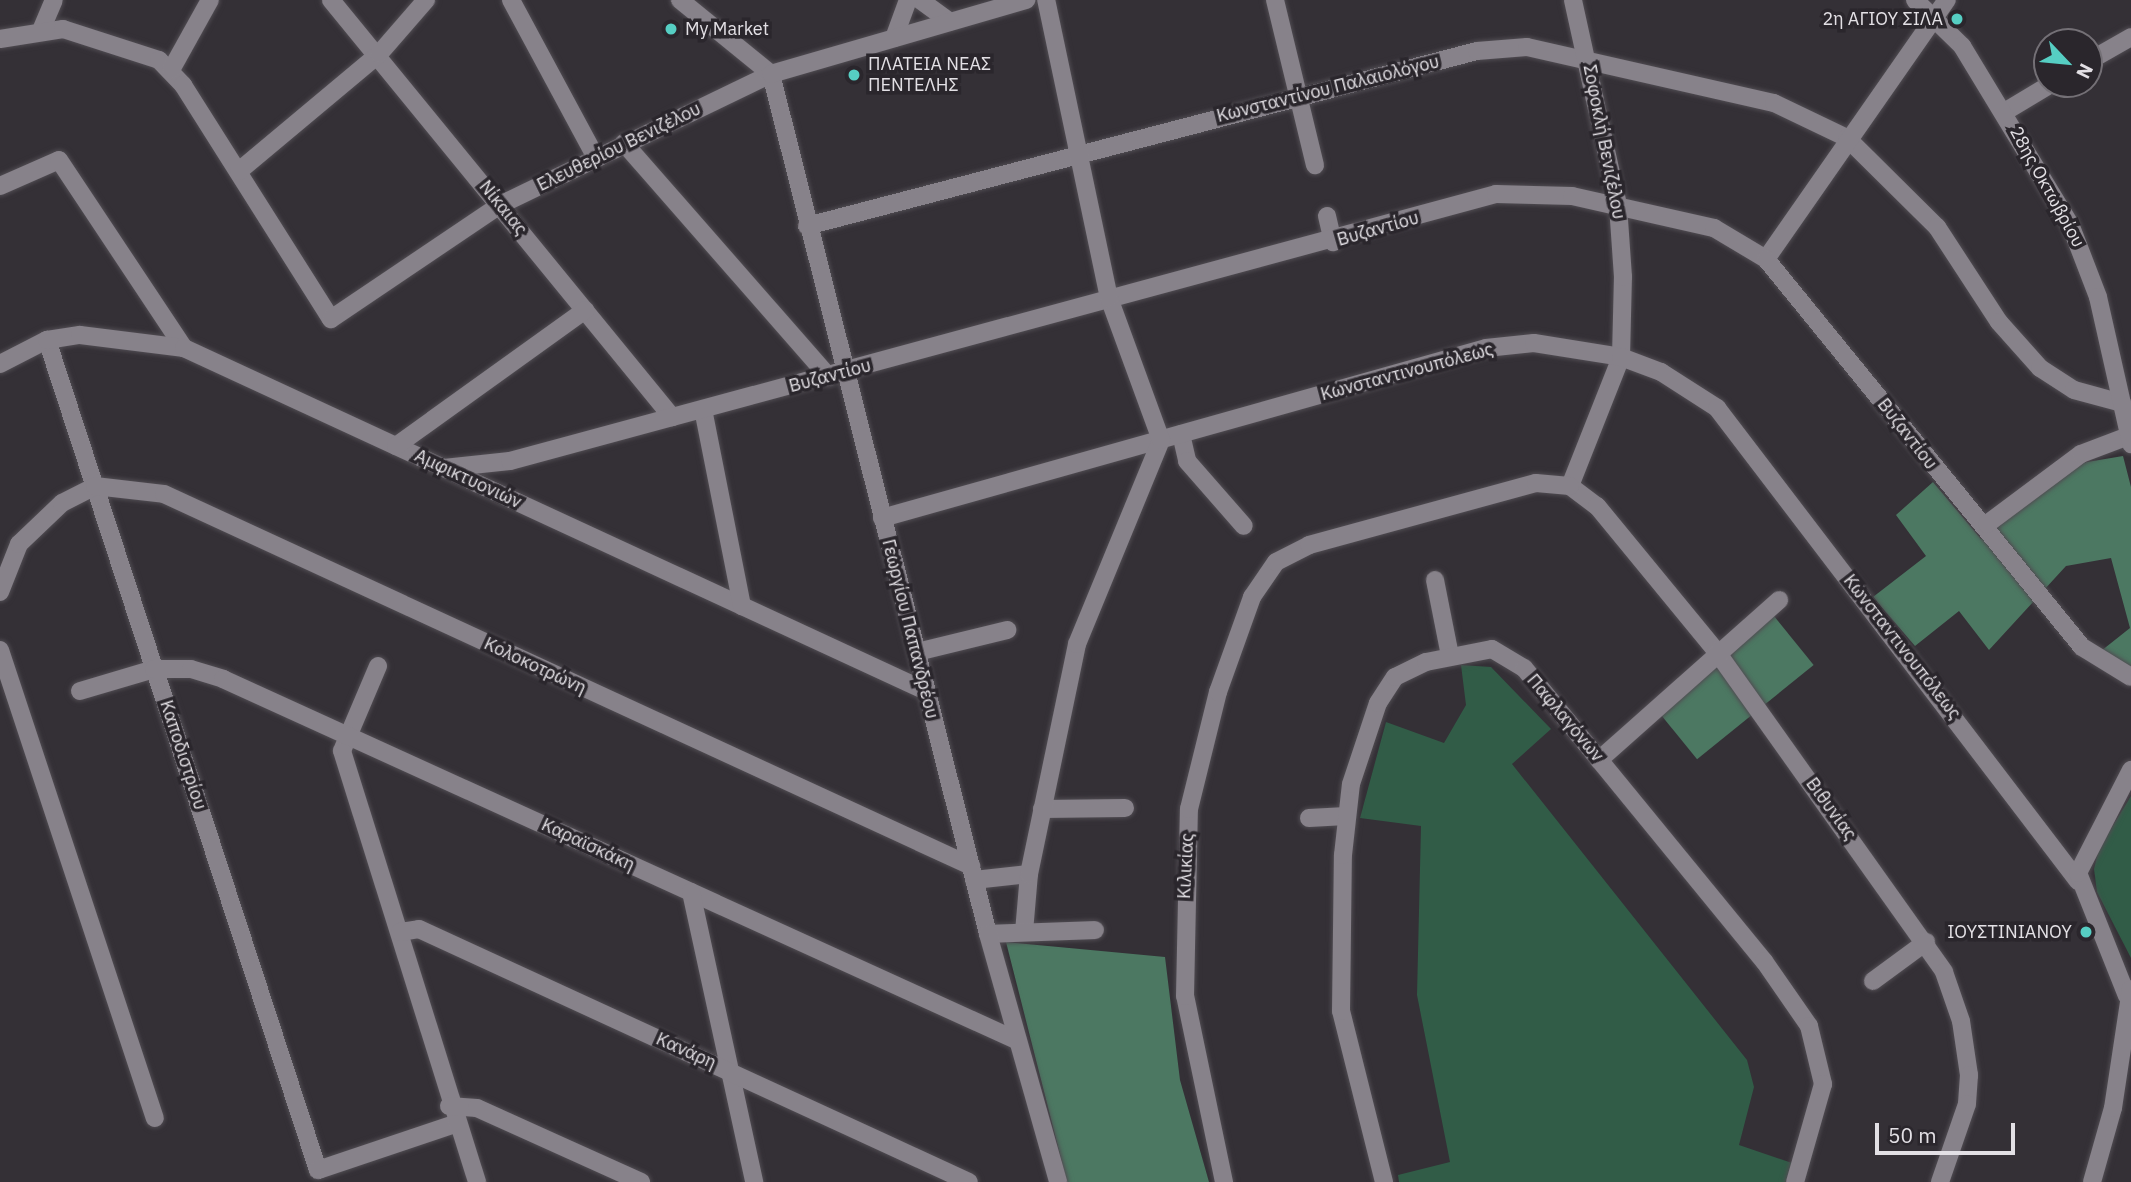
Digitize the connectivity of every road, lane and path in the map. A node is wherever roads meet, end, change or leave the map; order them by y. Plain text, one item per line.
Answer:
1 (54, 0) edge
2 (210, 0) edge
3 (331, 0) edge
4 (426, 0) edge
5 (511, 0) edge
6 (680, 0) edge
7 (908, 0) edge
8 (920, 0) edge
9 (1026, 0) edge
10 (1046, 0) edge
11 (1275, 0) edge
12 (1573, 0) edge
13 (1915, 0) edge
14 (1947, 0) edge
15 (1933, 15) junction
16 (950, 22) junction
17 (42, 28) junction
18 (2131, 37) edge
19 (894, 38) junction
20 (0, 39) edge
21 (2103, 53) edge
22 (379, 54) junction
23 (1588, 56) junction
24 (171, 70) junction
25 (771, 75) junction
26 (2033, 95) edge
27 (1298, 97) junction
28 (2006, 111) junction
29 (1847, 138) junction
30 (624, 143) junction
31 (1079, 153) junction
32 (595, 156) junction
33 (1315, 165) dead end
34 (239, 171) junction
35 (0, 187) edge
36 (500, 205) junction
37 (1618, 205) junction
38 (1327, 216) dead end
39 (807, 226) junction
40 (1334, 242) junction
41 (1766, 259) junction
42 (1109, 298) junction
43 (585, 310) junction
44 (47, 340) junction
45 (184, 348) junction
46 (1621, 357) junction
47 (0, 364) edge
48 (837, 375) junction
49 (2122, 403) junction
50 (703, 409) junction
51 (672, 417) junction
52 (1181, 434) junction
53 (2130, 439) edge
54 (1161, 440) junction
55 (396, 446) junction
56 (444, 468) junction
57 (95, 486) junction
58 (1570, 486) junction
59 (882, 518) junction
60 (1987, 524) junction
61 (1244, 526) dead end
62 (1435, 580) dead end
63 (0, 592) edge
64 (1779, 600) dead end
65 (743, 606) junction
66 (1007, 630) dead end
67 (0, 650) edge
68 (917, 652) junction
69 (1717, 652) junction
70 (1450, 656) junction
71 (378, 666) dead end
72 (155, 669) junction
73 (2131, 677) edge
74 (80, 691) dead end
75 (926, 691) junction
76 (348, 735) junction
77 (1599, 760) junction
78 (2131, 770) edge
79 (1125, 808) dead end
80 (1042, 809) junction
81 (1346, 816) junction
82 (1309, 818) dead end
83 (973, 873) junction
84 (1029, 873) junction
85 (2078, 881) junction
86 (691, 892) junction
87 (1095, 930) dead end
88 (400, 932) junction
89 (1024, 932) junction
90 (988, 934) junction
91 (1926, 942) junction
92 (1873, 981) dead end
93 (2129, 993) edge
94 (1016, 1040) junction
95 (730, 1071) junction
96 (449, 1106) junction
97 (155, 1118) dead end
98 (455, 1124) junction
99 (477, 1182) edge
100 (642, 1182) edge
101 (754, 1182) edge
102 (969, 1182) edge
103 (1058, 1182) edge
104 (1224, 1182) edge
105 (1384, 1182) edge
106 (1796, 1182) edge
107 (1940, 1182) edge
108 (2092, 1182) edge

1 - 17 street
2 - 24 street
3 - 22 street, Νίκαιας
4 - 22 street
5 - 32 street
6 - 25 street
7 - 19 street
8 - 16 street
9 - 16 street
10 - 31 street
11 - 27 street
12 - 23 street, Σοφοκλή Βενιζέλου
13 - 15 street, 28ης Οκτωβρίου
14 - 15 street
15 - 28 street, 28ης Οκτωβρίου
15 - 29 street
16 - 19 street
17 - 20 street
17 - 24 street
18 - 21 street
19 - 25 street
22 - 34 street
22 - 36 street, Νίκαιας
23 - 27 street, Κωνσταντίνου Παλαιολόγου
23 - 29 street, Κωνσταντίνου Παλαιολόγου
23 - 37 street, Σοφοκλή Βενιζέλου
24 - 34 street
25 - 30 street, Ελευθερίου Βενιζέλου
25 - 39 street, Γεωργίου Παπανδρέου
26 - 28 street
27 - 31 street, Κωνσταντίνου Παλαιολόγου
27 - 33 street
28 - 49 street, 28ης Οκτωβρίου
29 - 41 street
29 - 49 street, Κωνσταντίνου Παλαιολόγου
30 - 32 street, Ελευθερίου Βενιζέλου
30 - 48 street
31 - 39 street, Κωνσταντίνου Παλαιολόγου
31 - 42 street
32 - 36 street, Ελευθερίου Βενιζέλου
34 - 36 street, Ελευθερίου Βενιζέλου
35 - 45 street
36 - 43 street, Νίκαιας
37 - 40 street, Βυζαντίου
37 - 41 street, Βυζαντίου
37 - 46 street, Σοφοκλή Βενιζέλου
38 - 40 street
39 - 48 street, Γεωργίου Παπανδρέου
40 - 42 street, Βυζαντίου
41 - 60 street, Βυζαντίου
42 - 48 street, Βυζαντίου
42 - 54 street
43 - 51 street, Νίκαιας
43 - 55 street
44 - 45 street, Αμφικτυονιών
44 - 47 street, Αμφικτυονιών
44 - 57 street, Καποδιστρίου
45 - 55 street, Αμφικτυονιών
46 - 52 street, Κωνσταντινουπόλεως
46 - 58 street, Σοφοκλή Βενιζέλου
46 - 85 street, Κωνσταντινουπόλεως
48 - 50 street, Βυζαντίου
48 - 59 street, Γεωργίου Παπανδρέου
49 - 53 street, 28ης Οκτωβρίου
50 - 51 street, Βυζαντίου
50 - 65 street
51 - 56 street, Βυζαντίου
52 - 54 street, Κωνσταντινουπόλεως
52 - 61 street
53 - 60 street
54 - 59 street, Κωνσταντινουπόλεως
54 - 80 street
55 - 56 street, Αμφικτυονιών
56 - 65 street, Αμφικτυονιών
57 - 63 street
57 - 72 street, Καποδιστρίου
57 - 83 street, Κολοκοτρώνη
58 - 69 street, Βιθυνίας
58 - 104 street, Κιλικίας
59 - 68 street, Γεωργίου Παπανδρέου
60 - 73 street, Βυζαντίου
62 - 70 street
64 - 69 street
65 - 75 street, Αμφικτυονιών
66 - 68 street
67 - 97 street
68 - 75 street, Γεωργίου Παπανδρέου
69 - 77 street
69 - 91 street, Βιθυνίας
70 - 77 street, Παφλαγόνων
70 - 81 street, Παφλαγόνων
71 - 76 street
72 - 74 street, Καραϊσκάκη
72 - 76 street, Καραϊσκάκη
72 - 98 street, Καποδιστρίου
75 - 83 street, Γεωργίου Παπανδρέου
76 - 86 street, Καραϊσκάκη
76 - 88 street
77 - 106 street, Παφλαγόνων
78 - 85 street
79 - 80 street
80 - 84 street
81 - 82 street
81 - 105 street, Παφλαγόνων
83 - 84 street
83 - 90 street, Γεωργίου Παπανδρέου
84 - 89 street
85 - 93 street, Κωνσταντινουπόλεως
86 - 94 street, Καραϊσκάκη
86 - 95 street
87 - 89 street
88 - 95 street, Κανάρη
88 - 96 street
89 - 90 street
90 - 94 street, Γεωργίου Παπανδρέου
91 - 92 street
91 - 107 street, Βιθυνίας
93 - 108 street
94 - 103 street, Γεωργίου Παπανδρέου
95 - 101 street
95 - 102 street, Κανάρη
96 - 98 street
96 - 100 street
98 - 99 street

